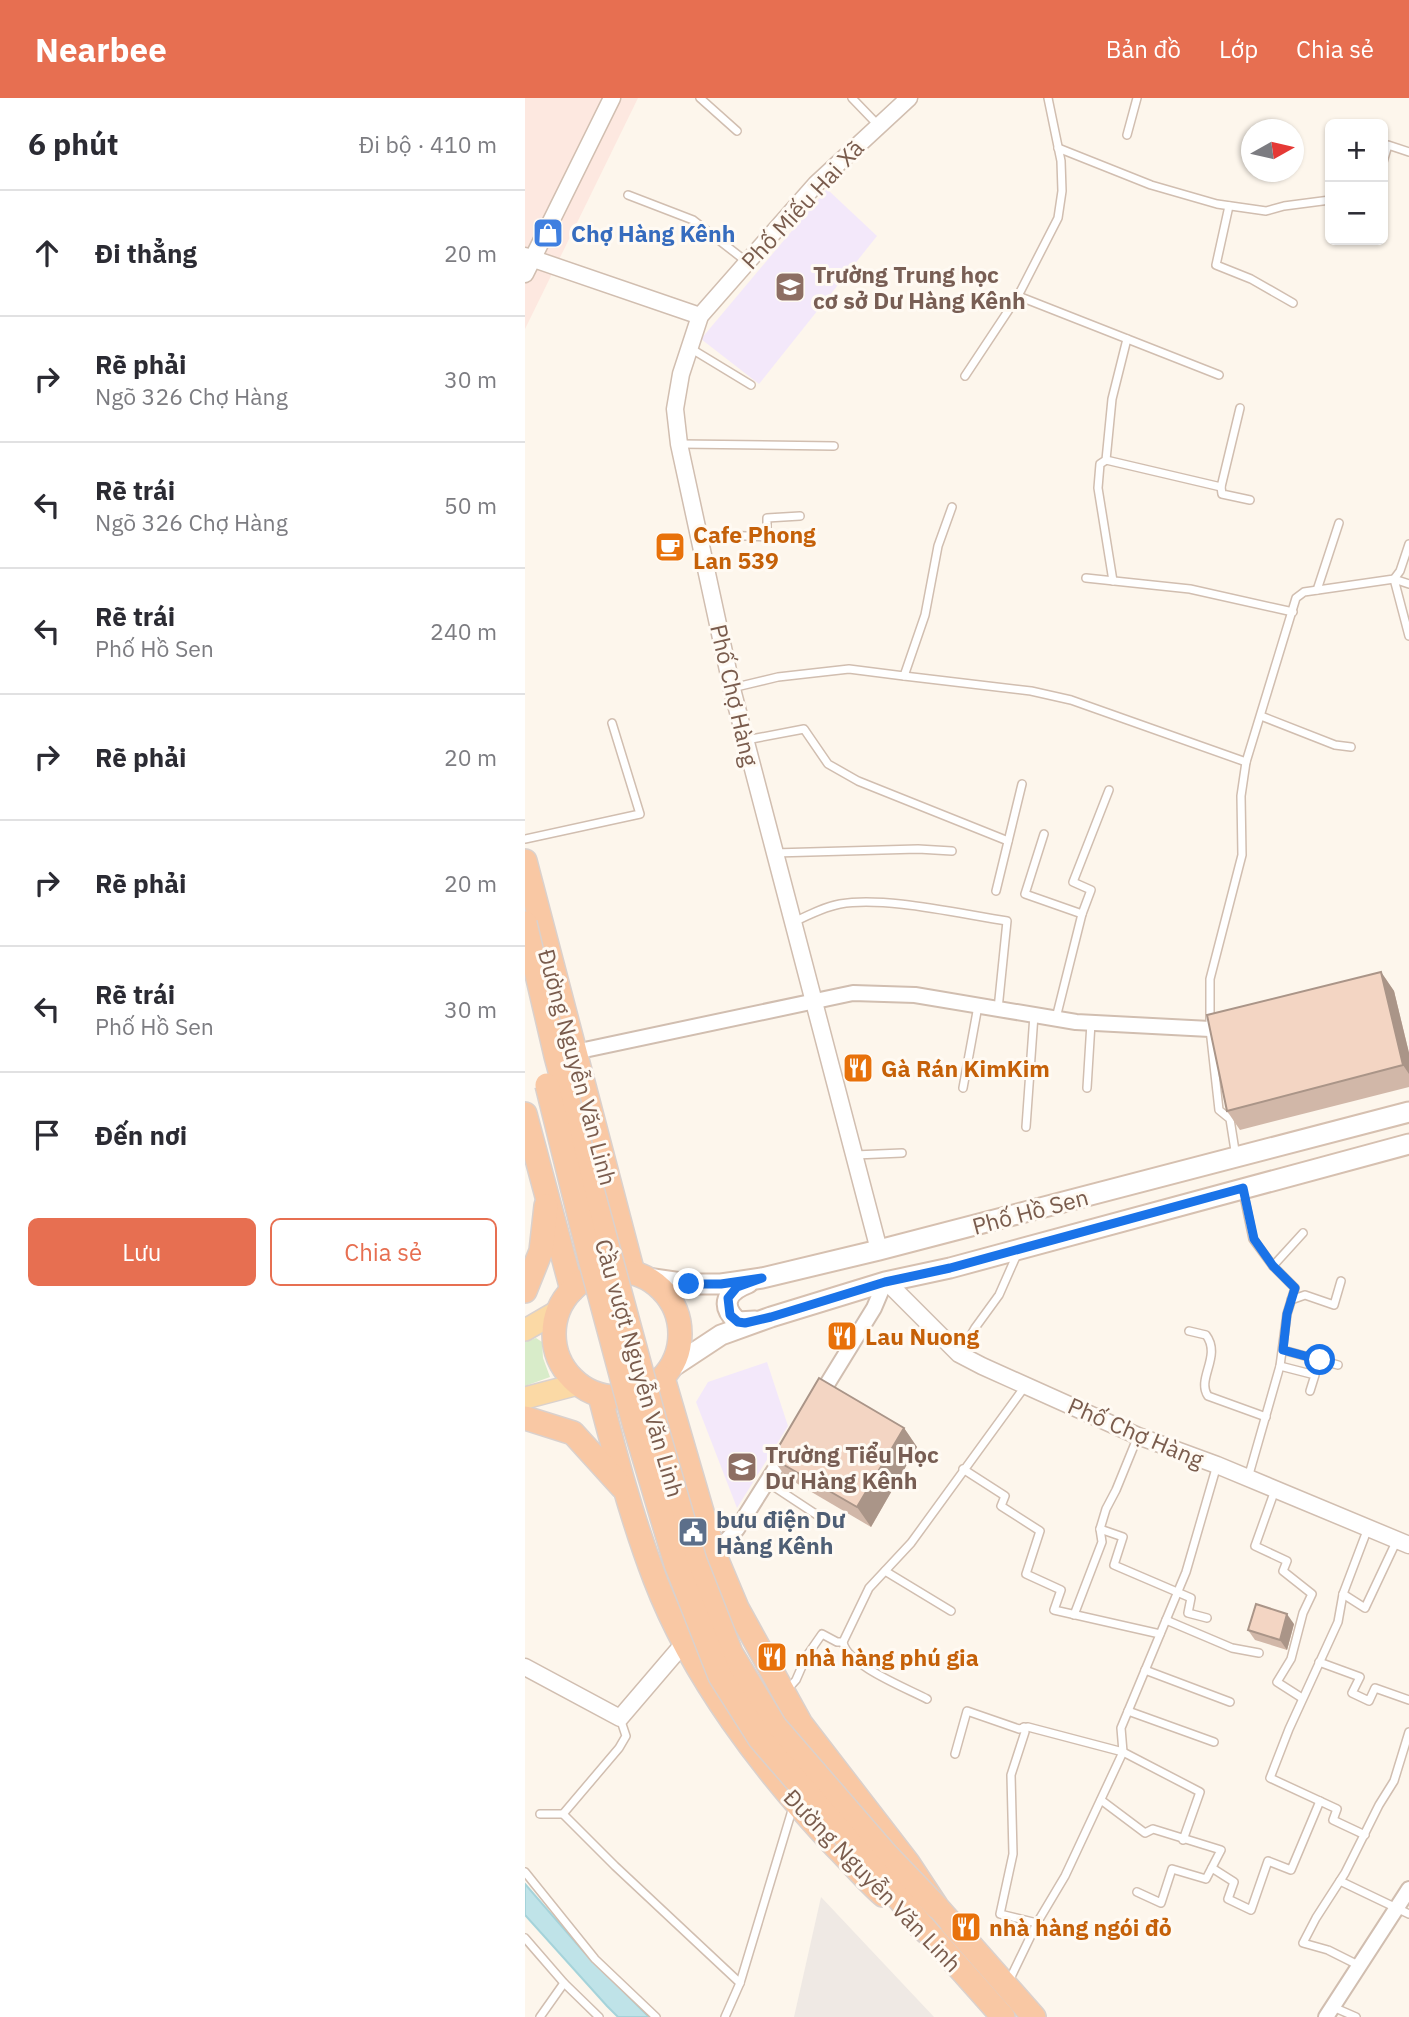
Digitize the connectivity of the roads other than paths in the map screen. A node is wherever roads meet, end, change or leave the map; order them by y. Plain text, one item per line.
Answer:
1 (612, 98) edge
2 (700, 98) edge
3 (852, 98) edge
4 (909, 98) edge
5 (1048, 98) edge
6 (1137, 98) edge
7 (878, 125) junction
8 (737, 131) dead end
9 (1127, 135) dead end
10 (1388, 145) edge
11 (1058, 148) junction
12 (1409, 152) edge
13 (628, 195) dead end
14 (1325, 201) edge
15 (1229, 206) junction
16 (747, 262) junction
17 (528, 263) edge
18 (1018, 296) junction
19 (1293, 303) dead end
20 (700, 316) junction
21 (1127, 339) junction
22 (690, 347) junction
23 (1219, 375) dead end
24 (965, 376) dead end
25 (751, 385) dead end
26 (1240, 408) dead end
27 (680, 444) junction
28 (834, 446) dead end
29 (1106, 460) junction
30 (1221, 487) junction
31 (1251, 500) dead end
32 (952, 507) dead end
33 (800, 516) dead end
34 (1339, 523) dead end
35 (699, 534) junction
36 (1409, 544) edge
37 (1086, 578) dead end
38 (1394, 579) junction
39 (1113, 581) junction
40 (1409, 584) edge
41 (1317, 590) junction
42 (1293, 612) junction
43 (1409, 636) edge
44 (904, 676) junction
45 (731, 689) junction
46 (1261, 716) junction
47 (612, 723) dead end
48 (745, 740) junction
49 (1351, 747) dead end
50 (1246, 762) junction
51 (1023, 784) dead end
52 (1109, 790) dead end
53 (1044, 834) dead end
54 (525, 839) edge
55 (1008, 841) junction
56 (952, 851) dead end
57 (774, 853) junction
58 (525, 861) edge
59 (996, 891) dead end
60 (1082, 914) junction
61 (793, 922) junction
62 (525, 923) edge
63 (525, 993) edge
64 (814, 1002) junction
65 (978, 1006) junction
66 (998, 1010) junction
67 (1034, 1015) junction
68 (1056, 1018) junction
69 (1091, 1023) junction
70 (1210, 1029) junction
71 (575, 1052) junction
72 (963, 1088) dead end
73 (1087, 1088) dead end
74 (1409, 1112) edge
75 (525, 1114) edge
76 (1027, 1127) dead end
77 (1409, 1144) edge
78 (599, 1149) junction
79 (902, 1153) dead end
80 (854, 1155) junction
81 (1236, 1157) junction
82 (545, 1183) junction
83 (1243, 1188) junction
84 (1303, 1233) dead end
85 (1020, 1248) junction
86 (879, 1250) junction
87 (1273, 1266) junction
88 (640, 1276) junction
89 (762, 1278) junction
90 (886, 1282) junction
91 (1341, 1282) dead end
92 (572, 1290) junction
93 (525, 1291) edge
94 (1291, 1300) junction
95 (558, 1311) junction
96 (771, 1317) junction
97 (525, 1330) edge
98 (1189, 1331) dead end
99 (1283, 1350) junction
100 (959, 1354) junction
101 (1338, 1364) dead end
102 (1280, 1366) junction
103 (667, 1373) junction
104 (578, 1384) junction
105 (1027, 1385) junction
106 (1310, 1391) dead end
107 (600, 1396) junction
108 (525, 1398) edge
109 (810, 1413) edge
110 (1266, 1417) junction
111 (525, 1418) edge
112 (795, 1436) edge
113 (1138, 1436) junction
114 (1217, 1465) junction
115 (963, 1469) junction
116 (1248, 1479) junction
117 (767, 1482) junction
118 (623, 1488) junction
119 (1275, 1489) junction
120 (696, 1490) junction
121 (633, 1513) junction
122 (817, 1515) dead end
123 (1368, 1528) junction
124 (1100, 1529) junction
125 (1403, 1542) edge
126 (714, 1553) junction
127 (885, 1571) junction
128 (1178, 1591) junction
129 (1343, 1594) junction
130 (951, 1611) dead end
131 (1074, 1615) junction
132 (1207, 1618) dead end
133 (1166, 1620) junction
134 (1160, 1634) junction
135 (685, 1642) junction
136 (842, 1642) junction
137 (1259, 1653) dead end
138 (1319, 1662) junction
139 (525, 1667) edge
140 (1145, 1670) junction
141 (783, 1692) junction
142 (1302, 1698) junction
143 (927, 1699) dead end
144 (1409, 1700) edge
145 (1230, 1702) dead end
146 (1128, 1711) junction
147 (619, 1718) junction
148 (1024, 1727) junction
149 (1409, 1732) edge
150 (1214, 1742) dead end
151 (1123, 1752) junction
152 (955, 1754) dead end
153 (1101, 1800) junction
154 (1320, 1801) junction
155 (794, 1803) junction
156 (540, 1814) dead end
157 (563, 1814) junction
158 (1365, 1835) junction
159 (1183, 1840) junction
160 (1212, 1868) junction
161 (525, 1872) edge
162 (1340, 1881) junction
163 (1409, 1889) edge
164 (1137, 1892) dead end
165 (937, 1907) junction
166 (1403, 1912) edge
167 (1037, 1923) junction
168 (932, 1937) junction
169 (525, 1938) edge
170 (1358, 1965) junction
171 (564, 1983) junction
172 (740, 1983) junction
173 (1007, 1985) junction
174 (1329, 2012) edge
175 (540, 2017) edge
176 (599, 2017) edge
177 (656, 2017) edge
178 (725, 2017) edge
179 (1003, 2017) edge
180 (1034, 2017) edge
181 (1356, 2017) edge

1 - 17 street
2 - 8 lane
3 - 7 lane
4 - 7 street, Phố Miếu Hai Xã
5 - 11 lane
6 - 9 lane
7 - 16 street, Phố Miếu Hai Xã
10 - 12 lane
11 - 15 lane
11 - 18 lane
13 - 16 lane
14 - 15 lane
15 - 19 lane
16 - 20 street, Phố Miếu Hai Xã
17 - 20 street
18 - 21 lane
18 - 24 lane
20 - 22 street, Phố Chợ Hàng
21 - 23 lane
21 - 29 lane
22 - 25 lane
22 - 27 street, Phố Chợ Hàng
26 - 30 lane
27 - 28 lane
27 - 35 street, Phố Chợ Hàng
29 - 30 lane
29 - 39 lane
30 - 31 lane
32 - 44 lane
33 - 35 lane
34 - 41 lane
35 - 45 street, Phố Chợ Hàng
36 - 38 lane
37 - 39 lane
38 - 40 lane
38 - 41 lane
38 - 43 lane
39 - 42 lane
41 - 42 lane
42 - 46 lane
44 - 45 lane
44 - 50 lane
45 - 48 street, Phố Chợ Hàng
46 - 49 lane
46 - 50 lane
47 - 54 lane
48 - 55 lane
48 - 57 street, Phố Chợ Hàng
50 - 70 lane
51 - 55 lane
52 - 60 lane
53 - 60 lane
55 - 59 lane
56 - 57 lane
57 - 61 street, Phố Chợ Hàng
58 - 71 highway, Đường Nguyễn Văn Linh
60 - 68 lane
61 - 64 street, Phố Chợ Hàng
61 - 66 lane
62 - 165 highway, Cầu vượt Nguyễn Văn Linh, bridge
63 - 168 highway, Cầu vượt Nguyễn Văn Linh, bridge
64 - 65 street
64 - 71 street
64 - 80 street, Phố Chợ Hàng
65 - 66 street
65 - 72 lane
66 - 67 street
67 - 68 street
67 - 76 lane
68 - 69 street
69 - 70 street
69 - 73 lane
70 - 81 lane
71 - 78 highway, Đường Nguyễn Văn Linh
74 - 81 main road, Phố Hồ Sen
75 - 82 highway
77 - 83 main road, Phố Hồ Sen
78 - 82 highway
78 - 88 highway, Đường Nguyễn Văn Linh
79 - 80 lane
80 - 86 street, Phố Chợ Hàng
81 - 86 main road, Phố Hồ Sen
82 - 92 highway
82 - 93 highway
83 - 85 main road, Phố Hồ Sen
83 - 87 lane
84 - 87 lane
85 - 90 main road, Phố Hồ Sen
85 - 100 lane
86 - 89 main road, Phố Hồ Sen
87 - 94 lane
88 - 89 main road, Phố Hồ Sen
88 - 92 highway
88 - 103 highway
89 - 96 main road
90 - 96 main road, Phố Hồ Sen
90 - 100 street, Phố Chợ Hàng
90 - 109 street
91 - 94 lane
92 - 95 highway
94 - 99 lane
95 - 97 main road
95 - 104 highway
96 - 103 main road, Phố Hồ Sen
98 - 110 lane
99 - 101 lane
99 - 102 lane
100 - 105 street, Phố Chợ Hàng
102 - 106 lane
102 - 110 lane
103 - 107 highway
103 - 120 highway, Đường Nguyễn Văn Linh
104 - 107 highway
104 - 108 main road
105 - 113 street, Phố Chợ Hàng
105 - 115 lane
107 - 118 highway, Đường Nguyễn Văn Linh
110 - 116 lane
111 - 118 highway
112 - 117 street
113 - 114 street, Phố Chợ Hàng
113 - 124 lane
114 - 116 street, Phố Chợ Hàng
114 - 128 lane
115 - 127 lane
115 - 131 lane
116 - 119 street, Phố Chợ Hàng
117 - 122 lane
117 - 126 street
118 - 121 highway, Đường Nguyễn Văn Linh
119 - 123 street, Phố Chợ Hàng
119 - 142 lane
120 - 121 highway
120 - 126 highway, Đường Nguyễn Văn Linh
121 - 135 highway, Đường Nguyễn Văn Linh
123 - 125 street, Phố Chợ Hàng
123 - 129 lane
124 - 128 lane
124 - 131 lane
125 - 129 lane
126 - 141 highway, Đường Nguyễn Văn Linh
127 - 130 lane
127 - 136 lane
128 - 132 lane
128 - 133 lane
129 - 138 lane
131 - 134 lane
133 - 134 lane
133 - 137 lane
134 - 140 lane
135 - 147 street
135 - 155 highway, Đường Nguyễn Văn Linh
136 - 141 lane
136 - 143 lane
138 - 142 lane
138 - 144 lane
139 - 147 street
140 - 145 lane
140 - 146 lane
141 - 165 highway, Đường Nguyễn Văn Linh
142 - 154 lane
146 - 150 lane
146 - 151 lane
147 - 157 lane
148 - 151 lane
148 - 152 lane
148 - 167 lane
149 - 158 lane
151 - 153 lane
151 - 159 lane
153 - 159 lane
153 - 167 lane
154 - 158 lane
154 - 160 lane
155 - 168 highway, Đường Nguyễn Văn Linh
155 - 172 lane
156 - 157 lane
157 - 172 lane
158 - 162 lane
159 - 160 lane
160 - 164 lane
161 - 177 lane
162 - 166 lane
162 - 170 lane
163 - 166 street
165 - 173 highway, Đường Nguyễn Văn Linh
166 - 170 street
167 - 173 lane
168 - 179 highway, Đường Nguyễn Văn Linh
169 - 171 lane
170 - 174 street
171 - 175 lane
171 - 176 lane
172 - 178 lane
173 - 180 highway, Đường Nguyễn Văn Linh
174 - 181 lane

